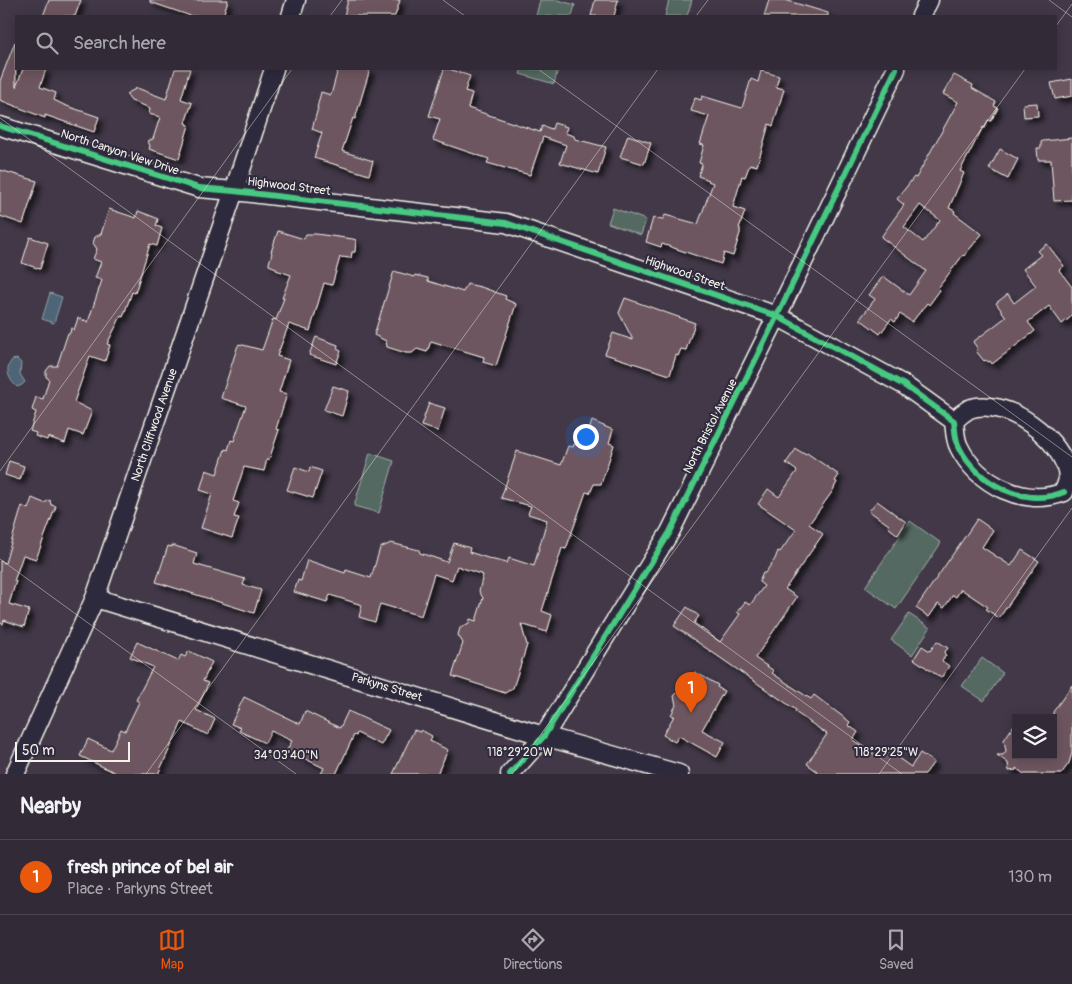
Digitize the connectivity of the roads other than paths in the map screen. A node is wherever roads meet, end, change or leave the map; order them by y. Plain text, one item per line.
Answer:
1 (296, 0) edge
2 (929, 0) edge
3 (291, 15) edge
4 (922, 15) edge
5 (274, 70) edge
6 (896, 70) edge
7 (0, 126) edge
8 (234, 191) junction
9 (778, 316) junction
10 (954, 421) junction
11 (1068, 495) edge
12 (95, 598) junction
13 (544, 736) junction
14 (15, 774) edge
15 (510, 774) edge
16 (679, 774) edge

1 - 3 street
2 - 4 street
5 - 8 street, North Cliffwood Avenue
6 - 9 street, North Bristol Avenue
7 - 8 street, North Canyon View Drive
8 - 9 street, Highwood Street
8 - 12 street, North Cliffwood Avenue
9 - 10 street, Highwood Street
9 - 13 street, North Bristol Avenue
10 - 11 street
10 - 11 street
12 - 13 street, Parkyns Street
12 - 14 street, North Cliffwood Avenue
13 - 15 street, North Bristol Avenue
13 - 16 street, Parkyns Street

